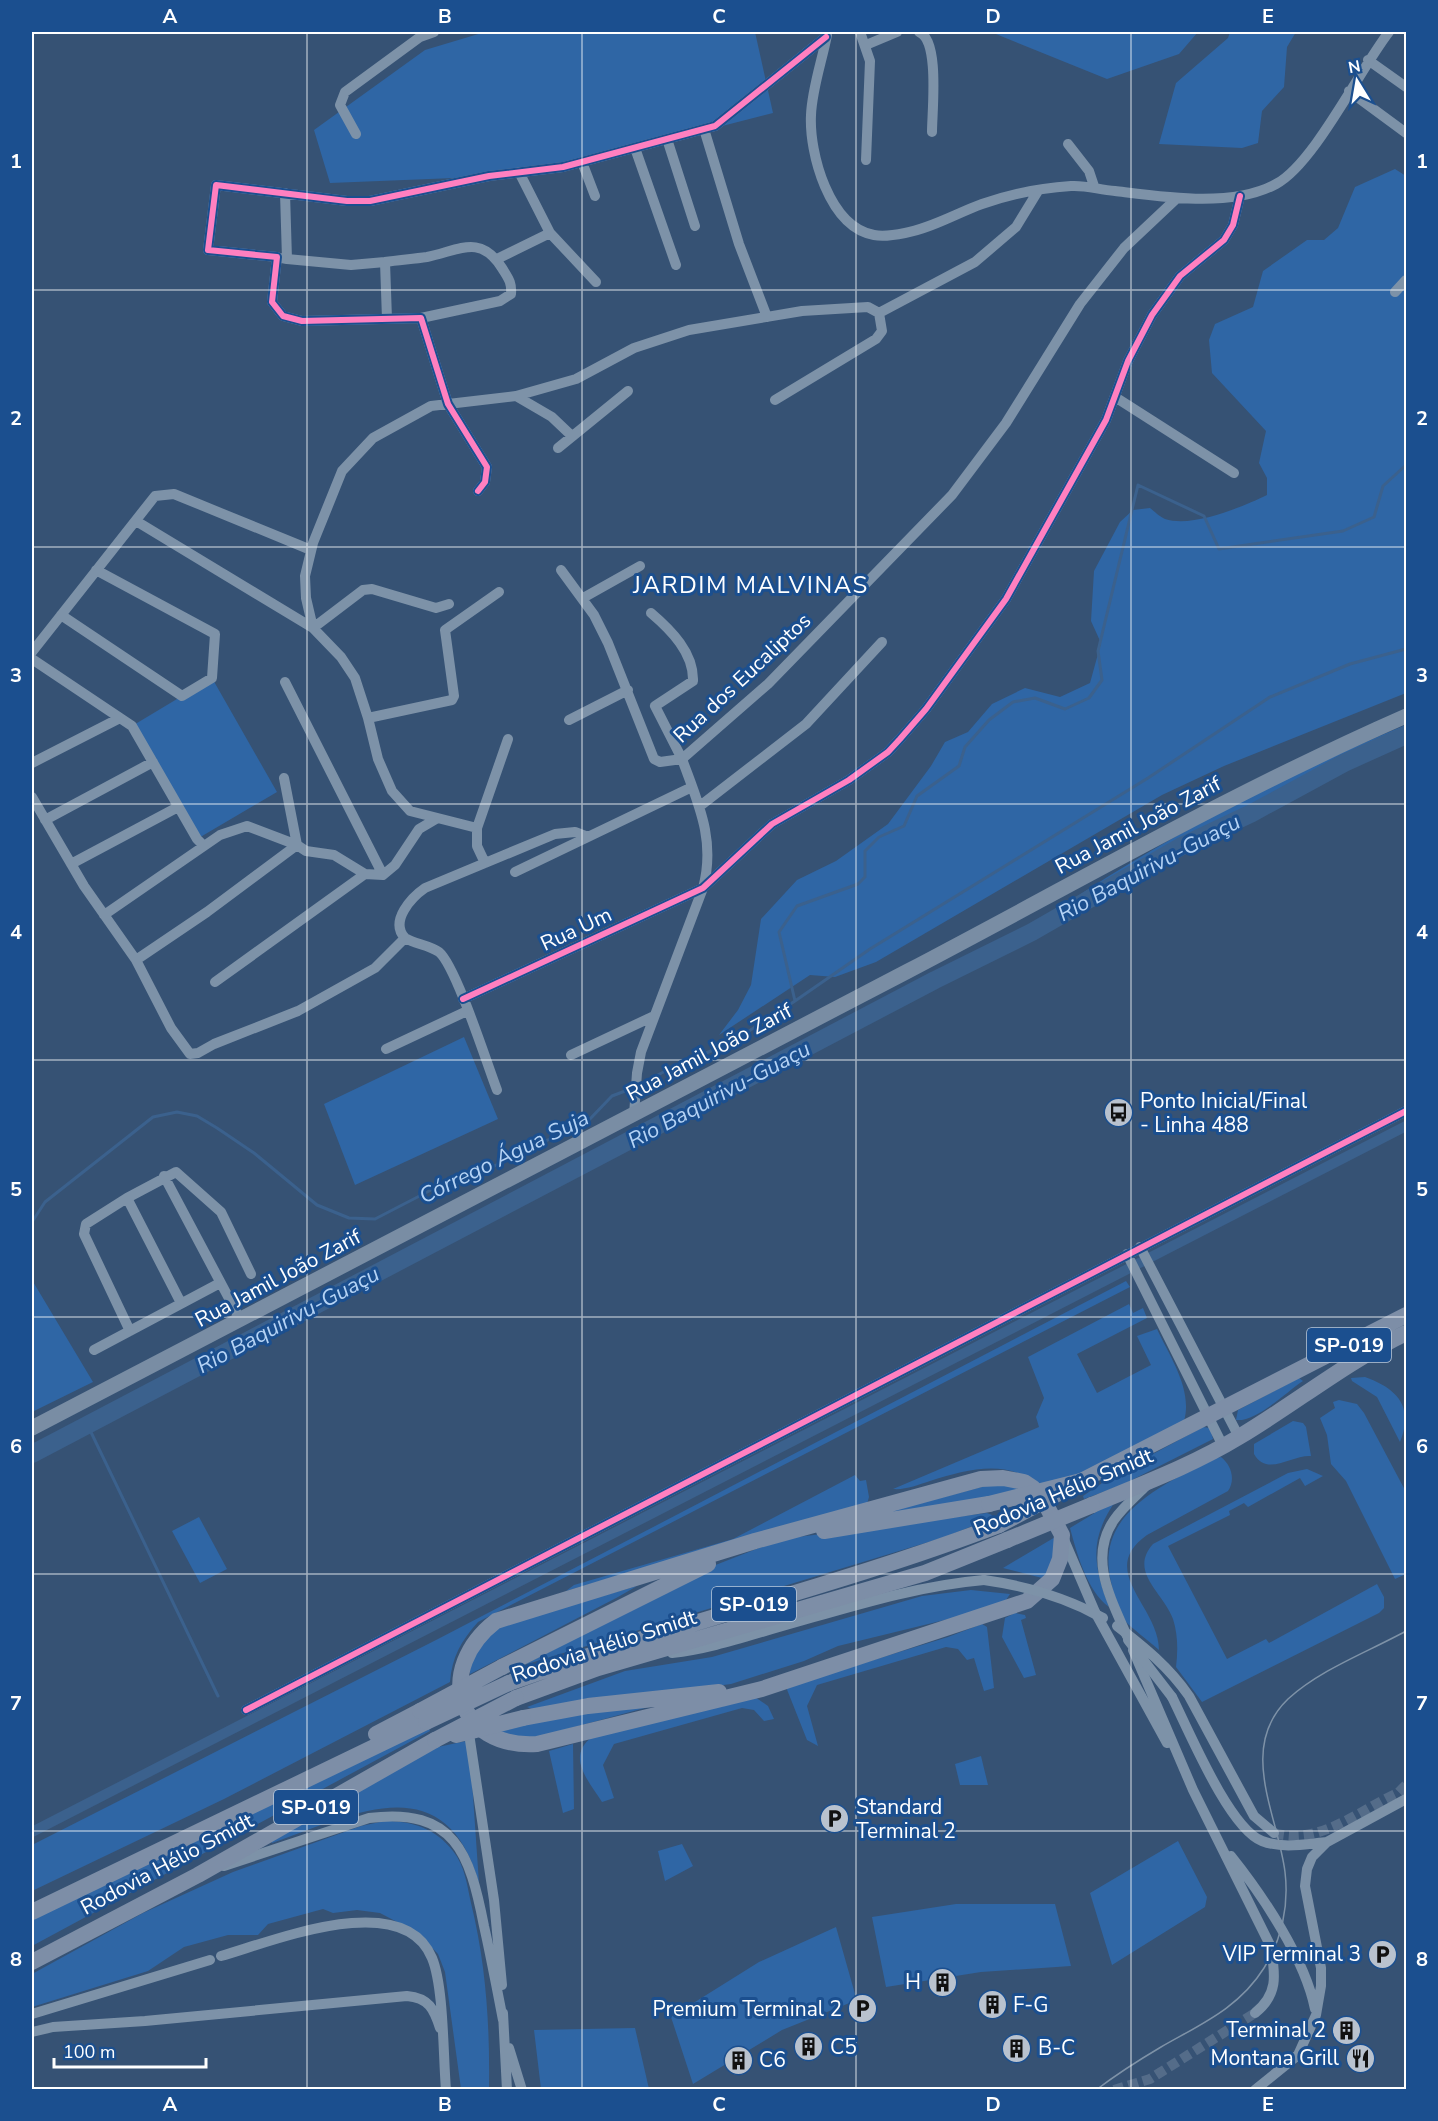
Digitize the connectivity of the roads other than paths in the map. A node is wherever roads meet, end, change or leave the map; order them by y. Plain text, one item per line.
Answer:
1 (434, 32) edge
2 (860, 32) edge
3 (897, 32) edge
4 (919, 32) edge
5 (1389, 32) edge
6 (827, 34) edge
7 (866, 45) junction
8 (1368, 60) junction
9 (1407, 87) edge
10 (1349, 91) junction
11 (704, 129) junction
12 (932, 132) dead end
13 (1407, 133) edge
14 (356, 134) dead end
15 (667, 139) junction
16 (1068, 144) dead end
17 (635, 148) junction
18 (866, 160) dead end
19 (582, 162) junction
20 (519, 172) junction
21 (1094, 186) junction
22 (1038, 191) junction
23 (285, 193) junction
24 (595, 196) dead end
25 (1240, 196) junction
26 (1176, 199) junction
27 (695, 226) dead end
28 (550, 233) junction
29 (282, 258) junction
30 (497, 259) junction
31 (385, 262) junction
32 (676, 265) dead end
33 (1407, 280) edge
34 (596, 282) dead end
35 (1395, 292) dead end
36 (879, 313) junction
37 (767, 317) junction
38 (421, 318) junction
39 (387, 319) junction
40 (628, 391) dead end
41 (516, 396) junction
42 (1115, 398) junction
43 (775, 400) dead end
44 (448, 405) junction
45 (572, 436) junction
46 (558, 448) dead end
47 (1234, 473) dead end
48 (478, 491) dead end
49 (136, 521) junction
50 (311, 550) junction
51 (640, 566) dead end
52 (96, 570) junction
53 (561, 570) dead end
54 (499, 592) dead end
55 (583, 598) junction
56 (449, 604) dead end
57 (651, 613) dead end
58 (61, 615) junction
59 (313, 628) junction
60 (882, 642) dead end
61 (32, 652) edge
62 (32, 659) edge
63 (285, 682) dead end
64 (628, 690) junction
65 (1407, 716) edge
66 (120, 718) junction
67 (368, 718) junction
68 (569, 720) dead end
69 (508, 739) dead end
70 (682, 759) junction
71 (153, 762) junction
72 (32, 763) edge
73 (284, 778) dead end
74 (692, 787) junction
75 (32, 797) edge
76 (700, 806) junction
77 (178, 807) junction
78 (436, 819) junction
79 (45, 820) junction
80 (477, 828) junction
81 (588, 837) junction
82 (297, 845) junction
83 (204, 846) junction
84 (485, 863) junction
85 (70, 864) junction
86 (515, 872) dead end
87 (366, 874) junction
88 (383, 875) junction
89 (703, 888) junction
90 (104, 915) junction
91 (405, 938) junction
92 (136, 960) junction
93 (215, 982) dead end
94 (463, 999) junction
95 (468, 1011) junction
96 (654, 1016) junction
97 (386, 1048) dead end
98 (571, 1055) dead end
99 (496, 1090) dead end
100 (1407, 1111) edge
101 (634, 1115) junction
102 (164, 1176) junction
103 (127, 1198) junction
104 (1143, 1251) junction
105 (1130, 1258) junction
106 (251, 1274) dead end
107 (220, 1283) junction
108 (181, 1303) junction
109 (1407, 1315) edge
110 (241, 1322) junction
111 (130, 1331) junction
112 (1407, 1332) edge
113 (93, 1350) dead end
114 (1226, 1410) junction
115 (1209, 1418) junction
116 (32, 1428) edge
117 (1239, 1437) junction
118 (1223, 1446) junction
119 (1153, 1479) junction
120 (1081, 1481) junction
121 (1003, 1532) junction
122 (1062, 1535) junction
123 (755, 1541) junction
124 (1117, 1626) junction
125 (633, 1657) junction
126 (762, 1689) junction
127 (512, 1690) junction
128 (464, 1707) junction
129 (246, 1710) dead end
130 (423, 1716) junction
131 (435, 1740) junction
132 (1193, 1790) junction
133 (1405, 1799) edge
134 (1274, 1833) tunnel mouth
135 (1218, 1839) junction
136 (1327, 1842) junction
137 (198, 1875) junction
138 (32, 1912) edge
139 (32, 1962) edge
140 (436, 1975) junction
141 (420, 1997) junction
142 (1256, 2013) tunnel mouth
143 (32, 2014) edge
144 (1316, 2015) junction
145 (504, 2026) junction
146 (440, 2028) junction
147 (32, 2032) edge
148 (505, 2044) junction
149 (446, 2090) edge
150 (501, 2090) edge
151 (507, 2090) edge
152 (522, 2090) edge
153 (1255, 2090) edge

1 - 14 street
2 - 7 street
3 - 7 street
4 - 12 street
5 - 8 street
6 - 11 street
6 - 22 street
7 - 18 street
8 - 9 street
8 - 10 street
10 - 13 street
10 - 25 street
11 - 15 street
11 - 37 street
15 - 17 street
15 - 27 street
16 - 21 street
17 - 19 street
17 - 32 street
19 - 20 street
19 - 24 street
20 - 23 street
20 - 28 street
21 - 22 street
21 - 26 street
22 - 36 street
23 - 29 street
23 - 29 street
25 - 26 street
25 - 42 street
26 - 70 street, Rua dos Eucaliptos
28 - 30 street
28 - 34 street
29 - 31 street
29 - 39 street
30 - 31 street
30 - 38 street
31 - 39 street
33 - 35 street
36 - 37 street
36 - 43 street
37 - 41 street
38 - 39 street
38 - 44 street
40 - 45 street
41 - 44 street
41 - 45 street
42 - 47 street
42 - 89 street
44 - 48 street
44 - 50 street
45 - 46 street
49 - 50 street
49 - 52 street
49 - 59 street
50 - 59 street
51 - 55 street
52 - 58 street
52 - 58 street
53 - 55 street
54 - 67 street
55 - 64 street
56 - 59 street
57 - 70 street
58 - 61 street
59 - 67 street
60 - 76 street
62 - 66 street
63 - 88 street
64 - 68 street
64 - 70 street
65 - 101 main road, Rua Jamil João Zarif
66 - 71 street
66 - 72 street
67 - 78 street
69 - 80 street
70 - 74 street, Rua dos Eucaliptos
71 - 77 street
71 - 79 street
73 - 82 street
74 - 76 street, Rua dos Eucaliptos
74 - 81 street
75 - 79 street
76 - 89 street, Rua dos Eucaliptos
77 - 83 street
77 - 85 street
78 - 80 street
78 - 88 street
79 - 85 street
80 - 84 street
81 - 84 street
81 - 86 street
82 - 83 street
82 - 87 street
82 - 92 street
83 - 90 street
84 - 91 street
85 - 90 street
87 - 88 street
87 - 93 street
89 - 94 street, Rua Um
89 - 96 street, Rua dos Eucaliptos
90 - 92 street
91 - 92 street
91 - 94 street
94 - 95 street
95 - 97 street
95 - 99 street
96 - 98 street
96 - 101 street, Rua dos Eucaliptos
100 - 104 street
101 - 110 main road, Rua Jamil João Zarif
102 - 103 street
102 - 106 street
102 - 107 street
103 - 108 street
103 - 111 street
104 - 105 street
104 - 114 street
105 - 115 street
105 - 129 street
107 - 108 street
107 - 110 street
108 - 111 street
109 - 114 main road, Rodovia Hélio Smidt / SP-019
110 - 116 main road, Rua Jamil João Zarif
111 - 113 street
112 - 117 main road, Rodovia Hélio Smidt / SP-019
114 - 115 main road, Rodovia Hélio Smidt / SP-019
114 - 117 street
115 - 118 street
115 - 120 main road, Rodovia Hélio Smidt / SP-019
117 - 118 main road, Rodovia Hélio Smidt / SP-019
118 - 119 main road, Rodovia Hélio Smidt / SP-019
119 - 121 main road, Rodovia Hélio Smidt / SP-019, bridge
119 - 132 street
120 - 121 main road, Rodovia Hélio Smidt / SP-019, bridge
120 - 123 main road, bridge
121 - 125 main road, Rodovia Hélio Smidt / SP-019
121 - 127 main road, Rodovia Hélio Smidt / SP-019
122 - 123 main road
122 - 126 main road
122 - 132 street
123 - 128 main road
123 - 130 main road, bridge
124 - 125 street, bridge
124 - 134 street, bridge
124 - 136 street, bridge
125 - 127 main road, Rodovia Hélio Smidt / SP-019
126 - 128 main road
126 - 131 main road, bridge
127 - 130 main road, Rodovia Hélio Smidt / SP-019, bridge
127 - 131 main road, Rodovia Hélio Smidt / SP-019, bridge
128 - 145 street
130 - 138 main road, Rodovia Hélio Smidt / SP-019
131 - 137 main road, Rodovia Hélio Smidt / SP-019
132 - 135 street
133 - 136 street
135 - 142 street
135 - 144 street
136 - 144 street
137 - 139 main road, Rodovia Hélio Smidt / SP-019
137 - 145 street
140 - 141 street
140 - 143 street
140 - 146 street
141 - 146 street
141 - 147 street
144 - 153 street
145 - 148 street
145 - 152 street
146 - 149 street
148 - 150 street
148 - 151 street

